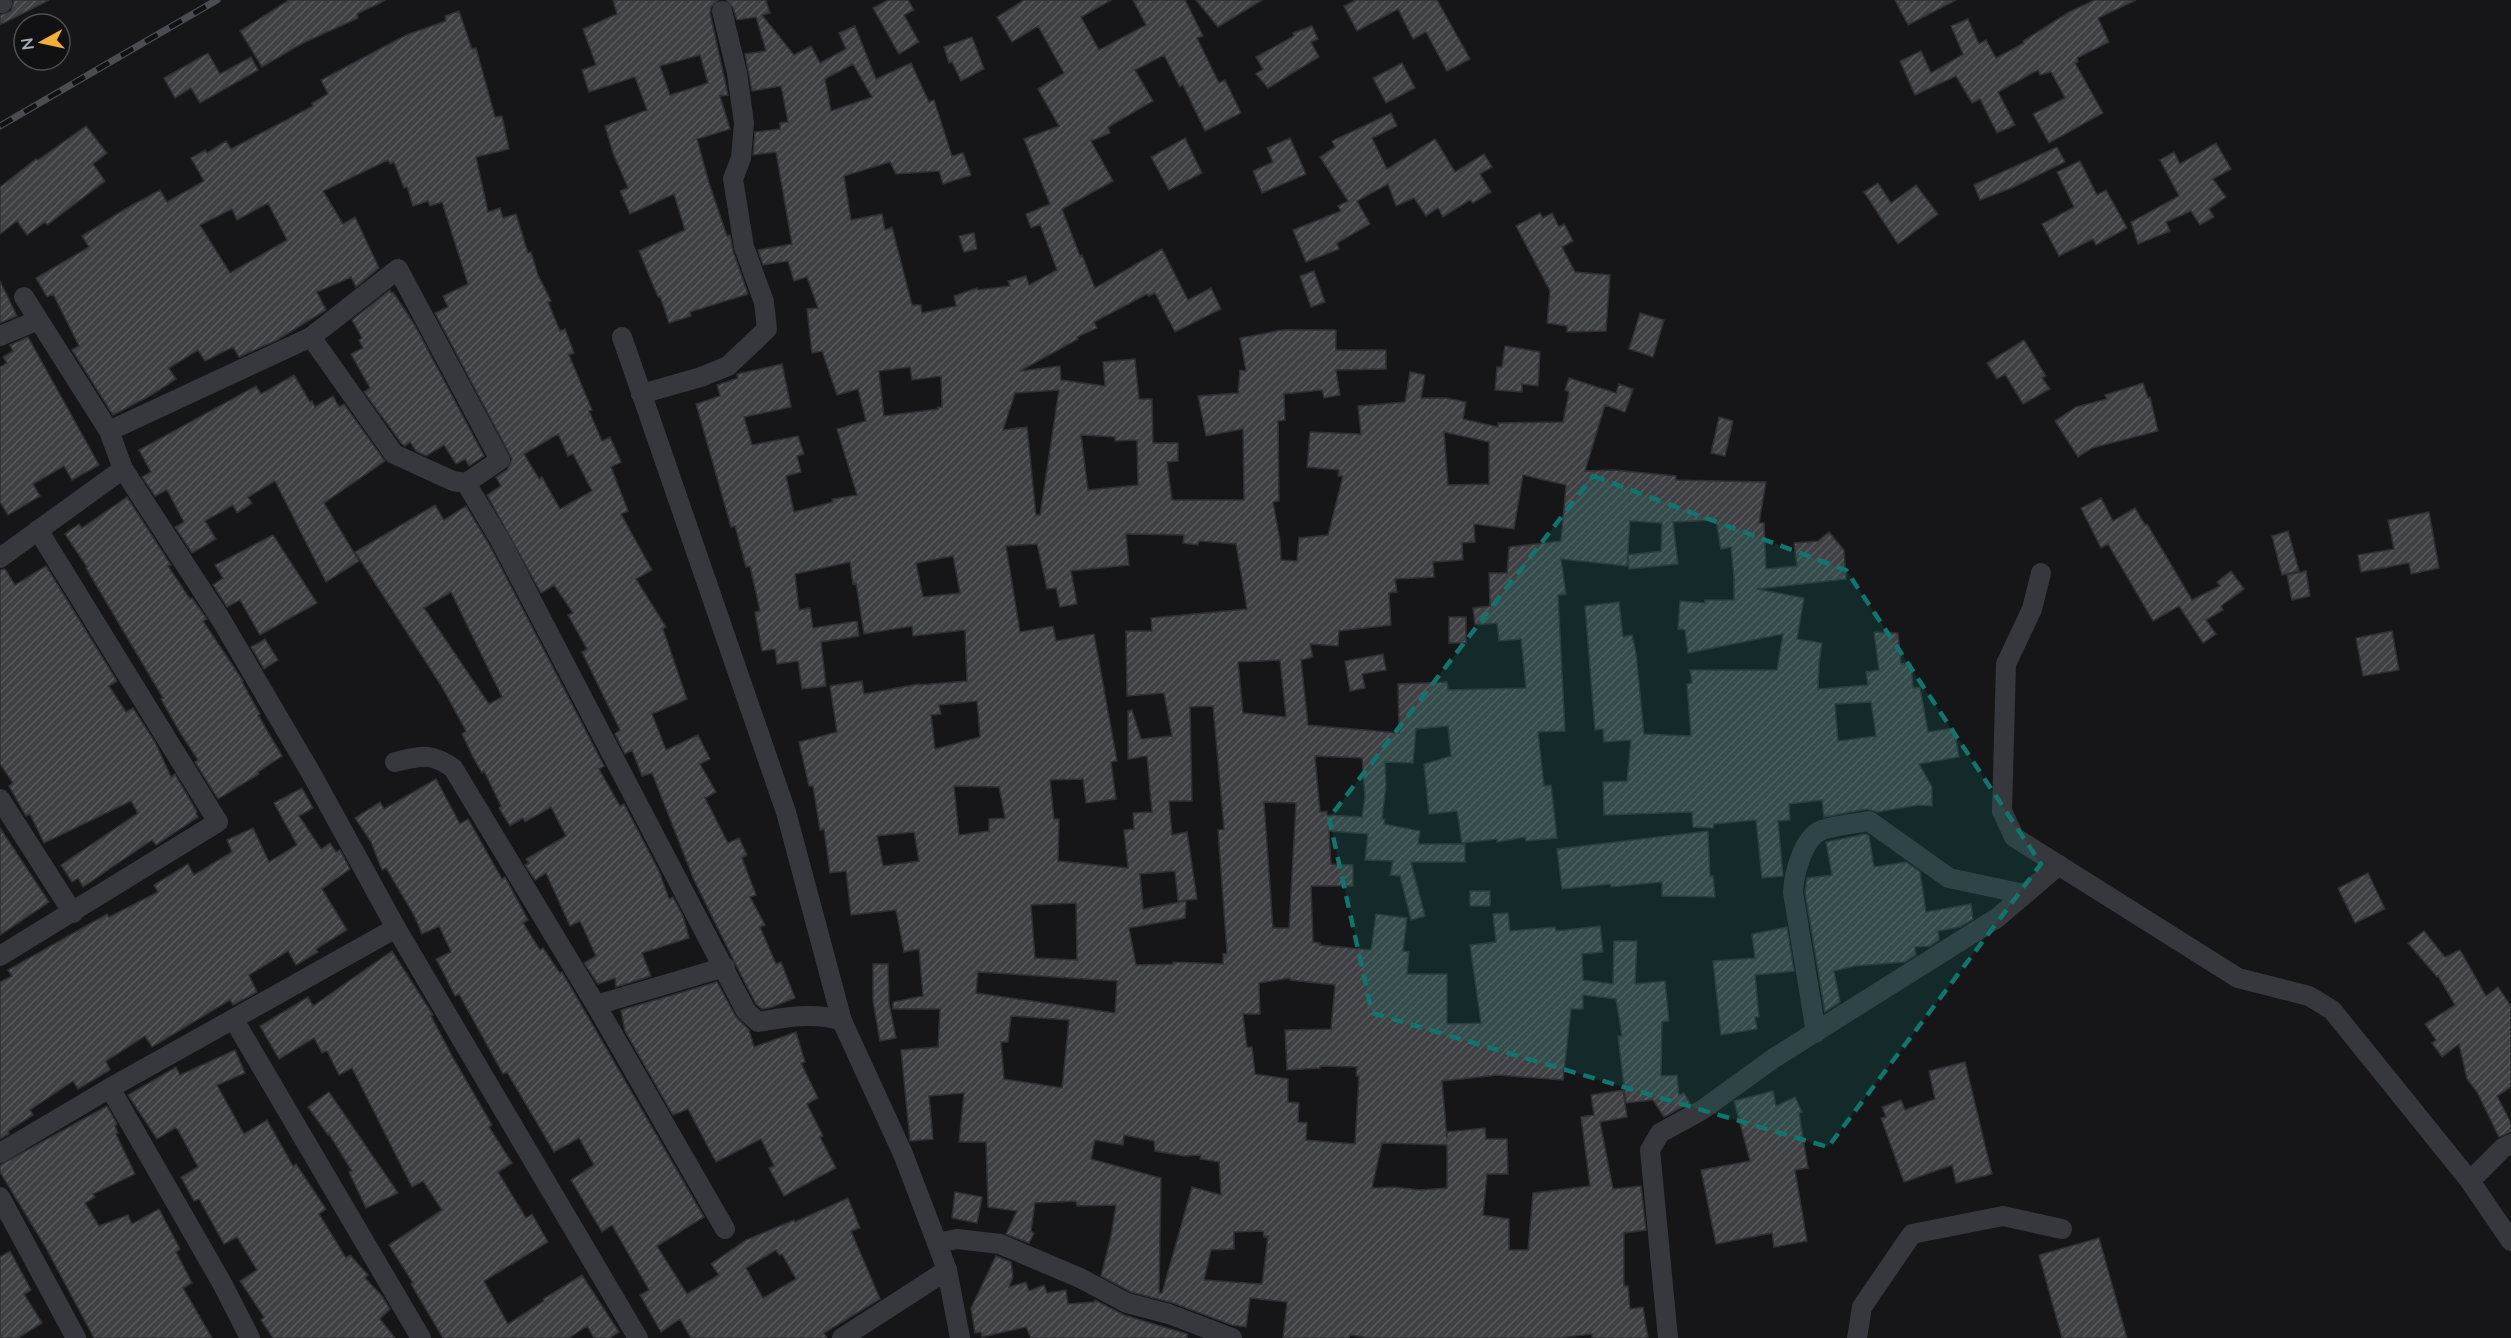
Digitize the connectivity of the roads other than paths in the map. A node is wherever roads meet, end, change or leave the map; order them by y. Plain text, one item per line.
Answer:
1 (722, 11) dead end
2 (24, 297) dead end
3 (38, 320) junction
4 (0, 336) edge
5 (311, 337) junction
6 (622, 337) dead end
7 (641, 394) junction
8 (109, 431) junction
9 (123, 469) junction
10 (465, 483) junction
11 (38, 530) junction
12 (0, 558) edge
13 (2041, 573) dead end
14 (395, 762) dead end
15 (0, 799) edge
16 (2059, 865) junction
17 (2024, 894) junction
18 (73, 913) junction
19 (396, 928) junction
20 (0, 957) edge
21 (725, 966) junction
22 (596, 1005) junction
23 (234, 1020) junction
24 (842, 1021) junction
25 (1816, 1033) junction
26 (110, 1088) junction
27 (2511, 1144) edge
28 (0, 1153) edge
29 (2470, 1181) junction
30 (0, 1197) edge
31 (725, 1229) dead end
32 (2062, 1229) dead end
33 (2511, 1241) edge
34 (937, 1243) junction
35 (947, 1270) junction
36 (76, 1338) edge
37 (250, 1338) edge
38 (421, 1338) edge
39 (638, 1338) edge
40 (842, 1338) edge
41 (960, 1338) edge
42 (1232, 1338) edge
43 (1668, 1338) edge
44 (1857, 1338) edge

1 - 7 street
2 - 3 street
3 - 4 street
3 - 8 street
5 - 8 street
5 - 10 street
5 - 10 street
6 - 7 street
7 - 24 street
8 - 9 street
9 - 11 street
9 - 19 street
10 - 21 street
11 - 12 street
11 - 18 street
13 - 16 street
14 - 22 street
15 - 18 street
16 - 17 street
16 - 29 street
17 - 25 street
17 - 25 street
18 - 20 street
19 - 23 street
19 - 39 street
21 - 22 street
21 - 24 street
22 - 31 street
23 - 26 street
23 - 38 street
24 - 34 street
25 - 43 street
26 - 28 street
26 - 37 street
27 - 29 street
29 - 33 street
30 - 36 street
32 - 44 street
34 - 35 street
34 - 42 street
35 - 40 street
35 - 41 street

